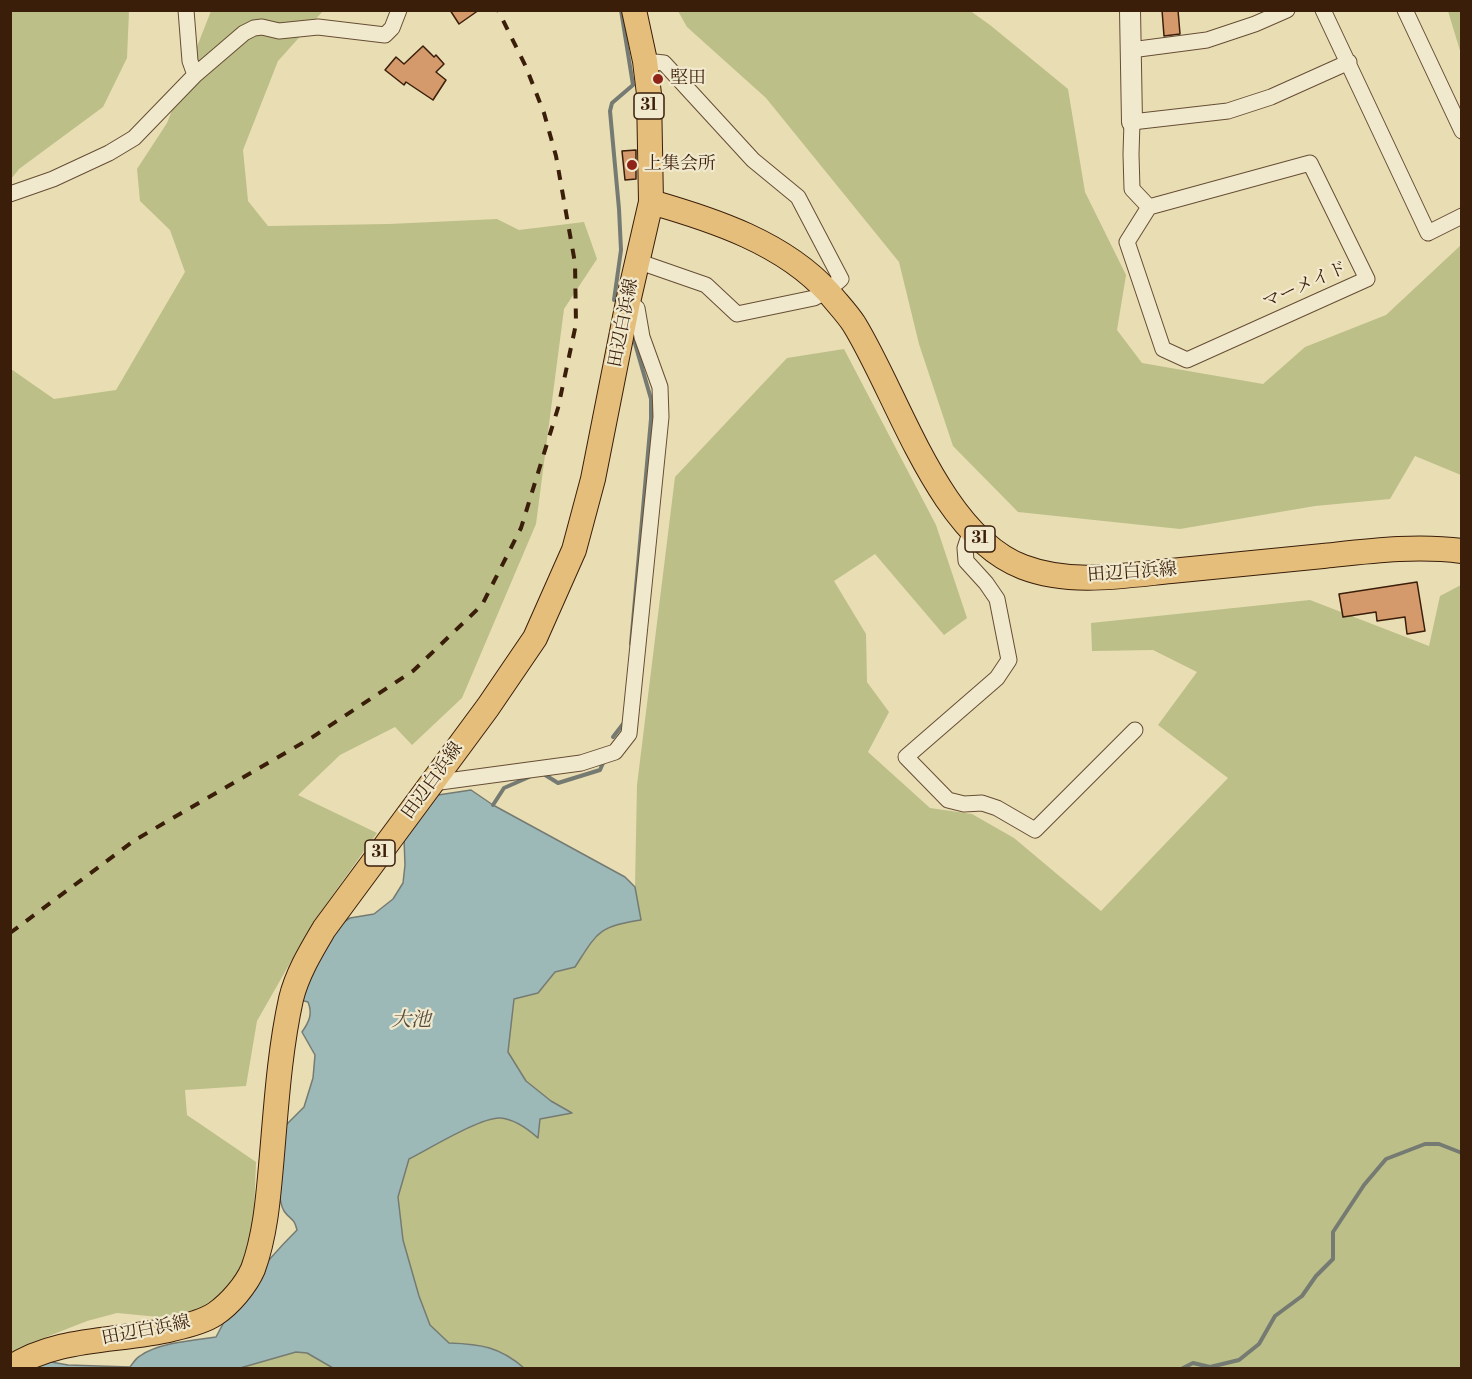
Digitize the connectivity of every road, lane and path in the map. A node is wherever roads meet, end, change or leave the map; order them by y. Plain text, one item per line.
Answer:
1 (186, 10) edge
2 (399, 10) edge
3 (634, 10) edge
4 (1130, 10) edge
5 (1287, 10) edge
6 (1323, 10) edge
7 (1405, 10) edge
8 (1131, 50) junction
9 (645, 61) junction
10 (1348, 62) junction
11 (195, 75) junction
12 (1132, 122) junction
13 (1461, 131) edge
14 (10, 194) edge
15 (651, 202) junction
16 (1149, 207) junction
17 (1461, 216) edge
18 (637, 261) junction
19 (827, 291) junction
20 (628, 302) junction
21 (971, 530) junction
22 (1461, 551) edge
23 (1135, 730) dead end
24 (432, 782) junction
25 (10, 1368) edge

1 - 11 street
2 - 11 street
3 - 9 main road, 田辺白浜線 / 31
4 - 8 street
5 - 8 street
6 - 10 street
7 - 13 street
8 - 12 street
9 - 15 main road, 田辺白浜線 / 31
9 - 19 street
10 - 12 street
10 - 17 street
11 - 14 street
12 - 16 street
15 - 18 main road, 田辺白浜線 / 31
15 - 19 main road, 田辺白浜線 / 31
16 - 16 street, マーメイド
18 - 19 street
18 - 20 main road, 田辺白浜線 / 31
19 - 21 main road, 田辺白浜線 / 31
20 - 24 main road, 田辺白浜線 / 31
20 - 24 street
21 - 22 main road, 田辺白浜線 / 31
21 - 23 street
24 - 25 main road, 田辺白浜線 / 31

